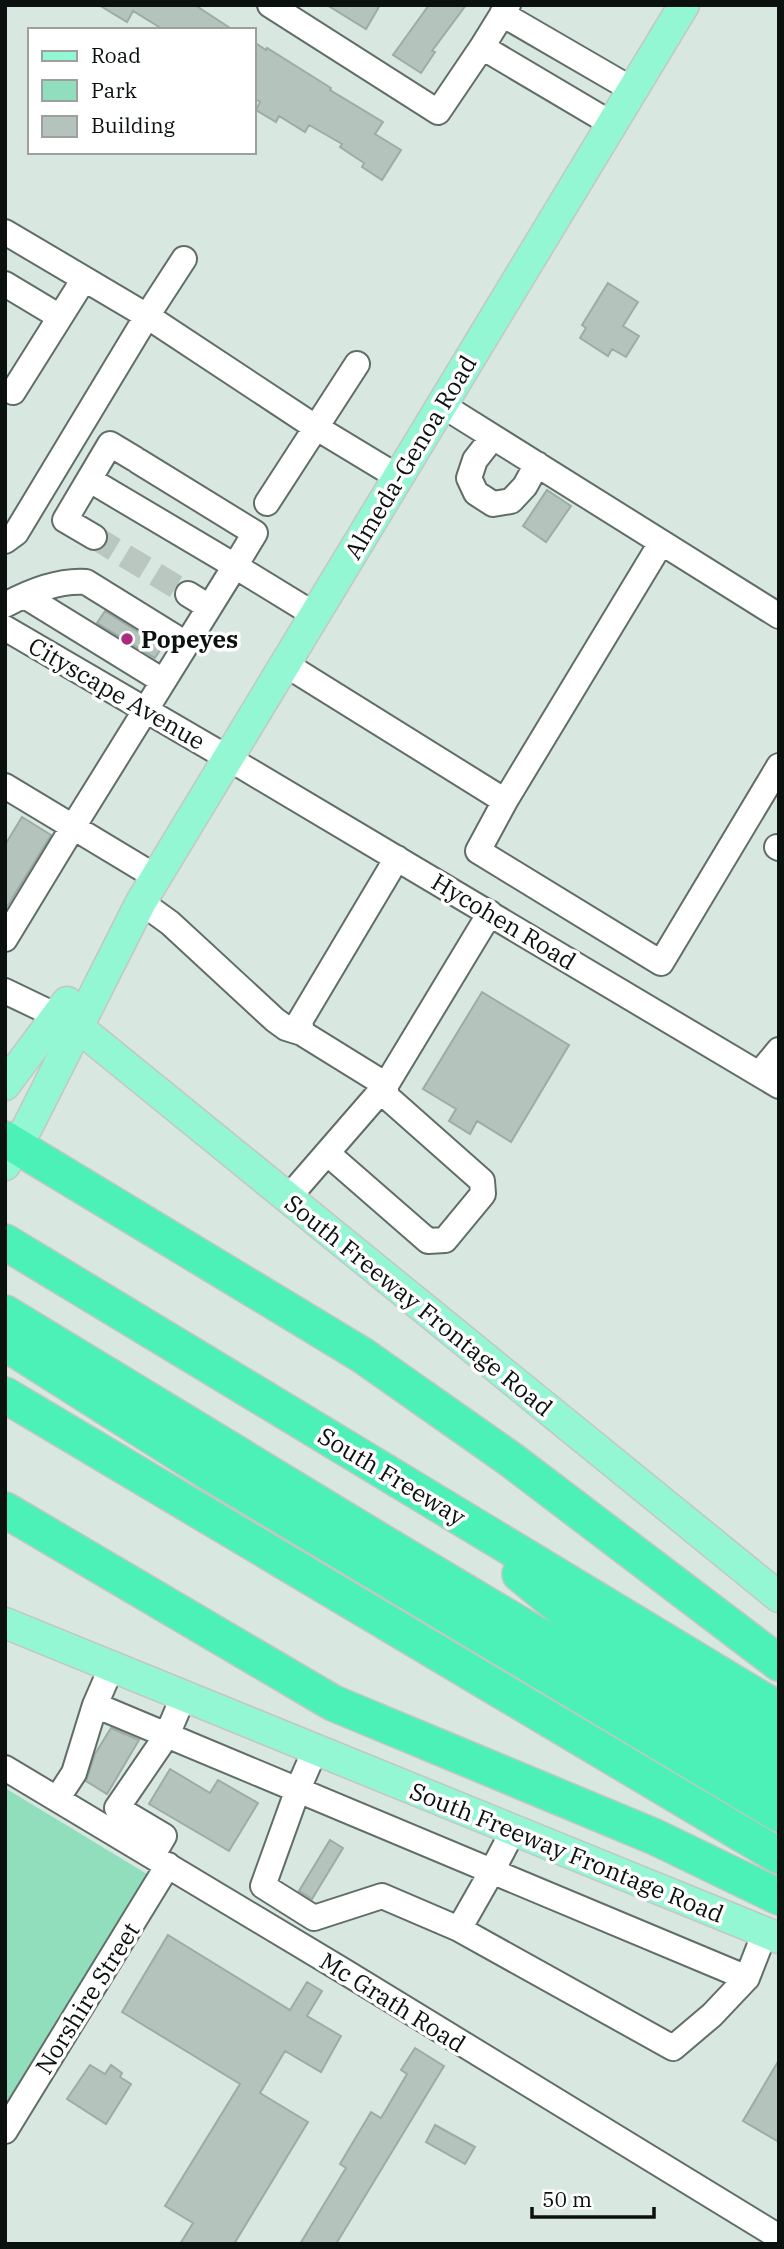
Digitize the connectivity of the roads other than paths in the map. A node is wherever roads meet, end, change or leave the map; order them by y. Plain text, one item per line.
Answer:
1 (270, 5) edge
2 (684, 5) edge
3 (505, 9) edge
4 (482, 47) junction
5 (633, 90) junction
6 (612, 124) junction
7 (5, 232) edge
8 (184, 259) dead end
9 (84, 279) junction
10 (5, 284) edge
11 (147, 316) junction
12 (60, 317) junction
13 (357, 364) dead end
14 (13, 392) dead end
15 (442, 405) junction
16 (316, 427) junction
17 (493, 437) junction
18 (537, 464) junction
19 (398, 477) junction
20 (90, 480) junction
21 (267, 503) dead end
22 (94, 537) tunnel mouth
23 (5, 541) edge
24 (661, 543) junction
25 (235, 566) junction
26 (188, 594) tunnel mouth
27 (15, 600) edge
28 (209, 607) junction
29 (315, 615) junction
30 (779, 616) edge
31 (5, 628) edge
32 (186, 644) junction
33 (285, 664) junction
34 (163, 681) junction
35 (145, 709) junction
36 (228, 758) junction
37 (779, 766) edge
38 (9, 796) edge
39 (505, 801) junction
40 (73, 827) junction
41 (397, 858) junction
42 (145, 896) junction
43 (490, 913) junction
44 (5, 939) edge
45 (5, 991) edge
46 (67, 1022) junction
47 (302, 1032) junction
48 (779, 1050) edge
49 (769, 1080) edge
50 (5, 1085) edge
51 (386, 1085) junction
52 (9, 1150) edge
53 (327, 1153) junction
54 (288, 1198) junction
55 (5, 1242) edge
56 (9, 1326) edge
57 (5, 1395) edge
58 (424, 1495) junction
59 (5, 1510) edge
60 (274, 1555) junction
61 (779, 1597) edge
62 (5, 1623) edge
63 (779, 1663) edge
64 (112, 1666) junction
65 (184, 1695) junction
66 (584, 1698) junction
67 (95, 1705) junction
68 (779, 1710) edge
69 (167, 1735) junction
70 (779, 1740) edge
71 (315, 1750) junction
72 (5, 1768) edge
73 (779, 1779) edge
74 (299, 1789) junction
75 (57, 1799) junction
76 (779, 1814) edge
77 (513, 1830) junction
78 (779, 1856) edge
79 (160, 1861) junction
80 (492, 1871) junction
81 (779, 1897) edge
82 (459, 1929) junction
83 (772, 1935) edge
84 (747, 1978) junction
85 (5, 2131) edge
86 (779, 2237) edge

1 - 4 street
2 - 5 main road, Almeda-Genoa Road
3 - 4 street
3 - 5 street
4 - 6 street
5 - 6 main road, Almeda-Genoa Road
6 - 15 main road, Almeda-Genoa Road
7 - 9 street
8 - 11 street
9 - 11 street
9 - 12 street
10 - 12 street
11 - 16 street
11 - 23 street
12 - 14 street
13 - 16 street
15 - 17 street
15 - 19 main road, Almeda-Genoa Road
16 - 19 street
16 - 21 street
17 - 18 street
17 - 18 street
18 - 24 street
19 - 29 main road, Almeda-Genoa Road
20 - 22 street
20 - 25 street
20 - 25 street
24 - 30 street
24 - 39 street
25 - 28 street
25 - 29 street
26 - 28 street
27 - 32 street
27 - 34 street
28 - 32 street
29 - 33 main road, Almeda-Genoa Road
31 - 35 street, Cityscape Avenue
32 - 34 street
33 - 36 main road, Almeda-Genoa Road
33 - 39 street
34 - 35 street
35 - 36 street, Cityscape Avenue
35 - 40 street
36 - 41 street, Hycohen Road
36 - 42 main road, Almeda-Genoa Road
37 - 39 street
38 - 40 street
40 - 42 street
40 - 44 street
41 - 43 street, Hycohen Road
41 - 47 street
42 - 46 main road, Almeda-Genoa Road
42 - 47 street
43 - 49 street, Hycohen Road
43 - 51 street
45 - 46 street
46 - 50 main road, Almeda-Genoa Road
46 - 52 main road, Almeda-Genoa Road
46 - 54 main road, South Freeway Frontage Road
47 - 51 street
48 - 49 street
51 - 53 street
51 - 53 street
52 - 63 highway
53 - 54 street
54 - 61 main road, South Freeway Frontage Road
55 - 58 highway, South Freeway
56 - 66 highway
56 - 73 highway
57 - 60 highway
58 - 68 highway, South Freeway
58 - 70 highway
59 - 81 highway
60 - 66 highway
60 - 78 highway
62 - 64 main road, South Freeway Frontage Road
64 - 65 main road, South Freeway Frontage Road
64 - 67 street
65 - 69 street
65 - 71 main road, South Freeway Frontage Road
66 - 76 highway
67 - 69 street
67 - 75 street
69 - 74 street
69 - 79 street
71 - 74 street
71 - 77 main road, South Freeway Frontage Road
72 - 75 street, Mc Grath Road
74 - 80 street
74 - 82 street
75 - 79 street, Mc Grath Road
77 - 80 street
77 - 83 main road, South Freeway Frontage Road
79 - 85 street, Norshire Street
79 - 86 street, Mc Grath Road
80 - 82 street
80 - 84 street
82 - 84 street
83 - 84 street

